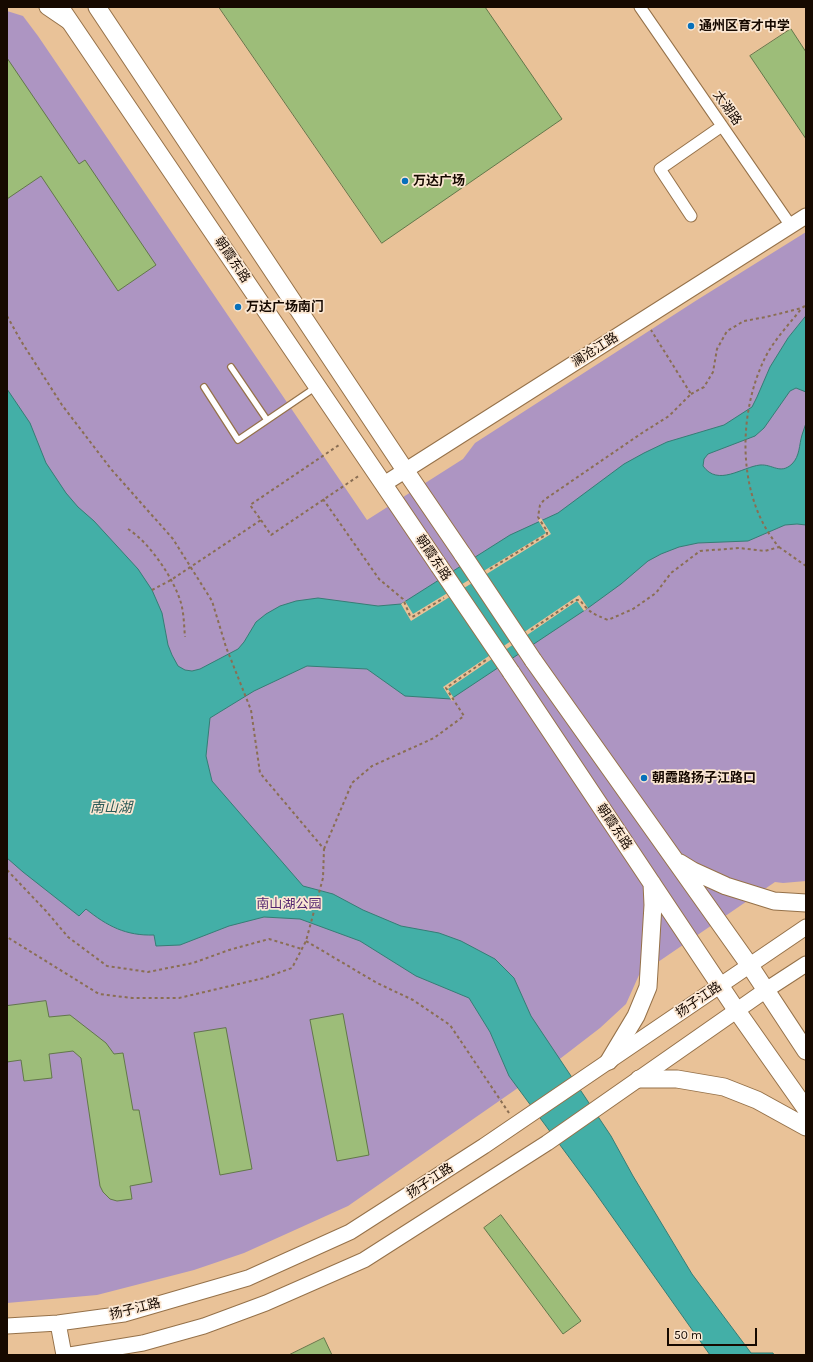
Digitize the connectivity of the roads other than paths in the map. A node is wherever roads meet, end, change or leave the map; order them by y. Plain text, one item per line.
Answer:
1 (47, 7) edge
2 (60, 7) edge
3 (97, 7) edge
4 (640, 7) edge
5 (71, 23) junction
6 (722, 126) junction
7 (690, 216) dead end
8 (806, 216) edge
9 (791, 226) junction
10 (231, 367) dead end
11 (318, 385) junction
12 (204, 387) dead end
13 (267, 420) junction
14 (405, 470) junction
15 (384, 484) junction
16 (674, 859) junction
17 (652, 883) junction
18 (806, 903) edge
19 (806, 927) edge
20 (806, 964) edge
21 (750, 966) junction
22 (721, 985) junction
23 (766, 990) junction
24 (737, 1010) junction
25 (806, 1051) edge
26 (608, 1061) junction
27 (639, 1079) junction
28 (806, 1109) edge
29 (806, 1127) edge
30 (58, 1323) junction
31 (7, 1326) edge
32 (64, 1355) edge
33 (70, 1355) edge

1 - 5 main road
2 - 5 main road, 朝霞东路
3 - 14 main road, 朝霞东路
4 - 6 street, 太湖路
5 - 11 main road, 朝霞东路
6 - 7 street
6 - 9 street, 太湖路
8 - 9 main road, 澜沧江路
9 - 14 main road, 澜沧江路
10 - 13 lane
11 - 13 lane
11 - 15 main road, 朝霞东路
12 - 13 lane
14 - 15 main road, 澜沧江路
14 - 16 main road, 朝霞东路, bridge
15 - 17 main road, 朝霞东路, bridge
16 - 18 main road
16 - 21 main road, 朝霞东路
17 - 22 main road, 朝霞东路
17 - 26 main road
19 - 21 main road, 扬子江路
20 - 23 main road
21 - 22 main road, 扬子江路
21 - 23 main road, 朝霞东路
22 - 24 main road, 朝霞东路
22 - 26 main road, 扬子江路
23 - 24 main road
23 - 25 main road, 朝霞东路
24 - 27 main road
24 - 28 main road, 朝霞东路
26 - 30 main road, 扬子江路
27 - 29 main road
27 - 33 main road
30 - 31 main road, 扬子江路
30 - 32 main road

